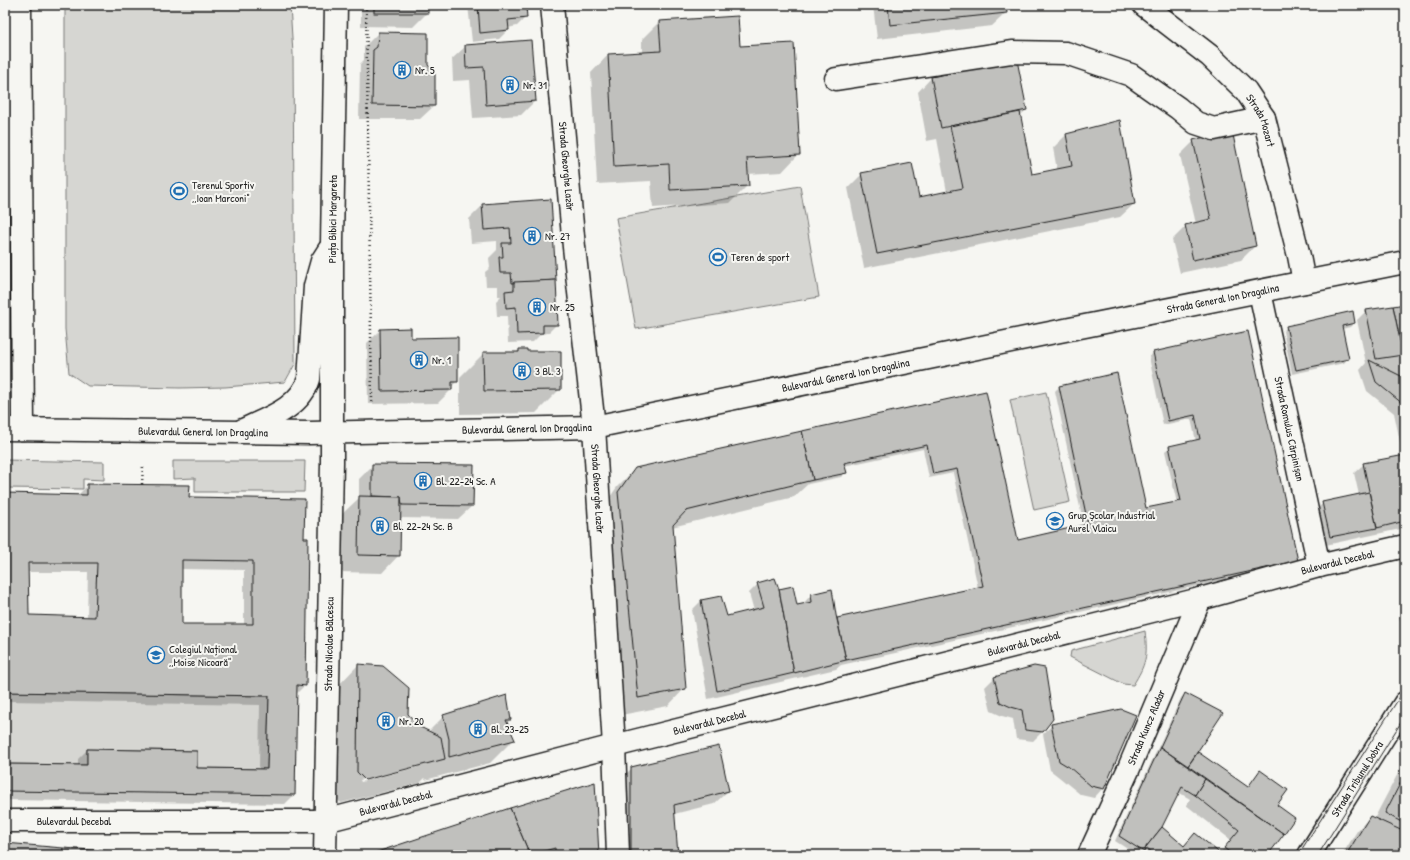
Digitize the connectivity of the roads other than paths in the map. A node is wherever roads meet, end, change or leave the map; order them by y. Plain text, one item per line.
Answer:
1 (20, 5) edge
2 (336, 5) edge
3 (552, 5) edge
4 (1144, 5) edge
5 (836, 79) dead end
6 (1264, 118) junction
7 (332, 243) junction
8 (1405, 262) edge
9 (1304, 282) junction
10 (1260, 292) junction
11 (1040, 335) joint
12 (594, 427) junction
13 (14, 429) edge
14 (238, 432) junction
15 (332, 433) junction
16 (1405, 546) edge
17 (1319, 566) junction
18 (1200, 599) junction
19 (1405, 702) edge
20 (614, 746) junction
21 (5, 821) edge
22 (325, 821) junction
23 (325, 855) edge
24 (618, 855) edge
25 (1089, 855) edge
26 (1309, 855) edge

1 - 13 street
2 - 7 street, Piața Bibici Margareta
3 - 12 street, Strada Gheorghe Lazăr
4 - 6 street, Strada Mozart
5 - 6 street
6 - 9 street, Strada Mozart
7 - 14 street
7 - 15 street, Piața Bibici Margareta
8 - 9 street, Strada General Ion Dragalina
9 - 10 street, Strada General Ion Dragalina
10 - 11 street, Strada General Ion Dragalina
10 - 17 street, Strada Romulus Cărpinișan
11 - 12 street, Bulevardul General Ion Dragalina
12 - 15 street, Bulevardul General Ion Dragalina
12 - 20 street, Strada Gheorghe Lazăr
13 - 14 street, Bulevardul General Ion Dragalina
14 - 15 street, Bulevardul General Ion Dragalina
15 - 22 street, Strada Nicolae Bălcescu
16 - 17 street, Bulevardul Decebal
17 - 18 street, Bulevardul Decebal
18 - 20 street, Bulevardul Decebal
18 - 25 street, Strada Kuncz Aladar
19 - 26 street, Strada Tribunul Dobra
20 - 22 street, Bulevardul Decebal
20 - 24 street, Strada Gheorghe Lazăr
21 - 22 street, Bulevardul Decebal
22 - 23 street, Strada Nicolae Bălcescu

